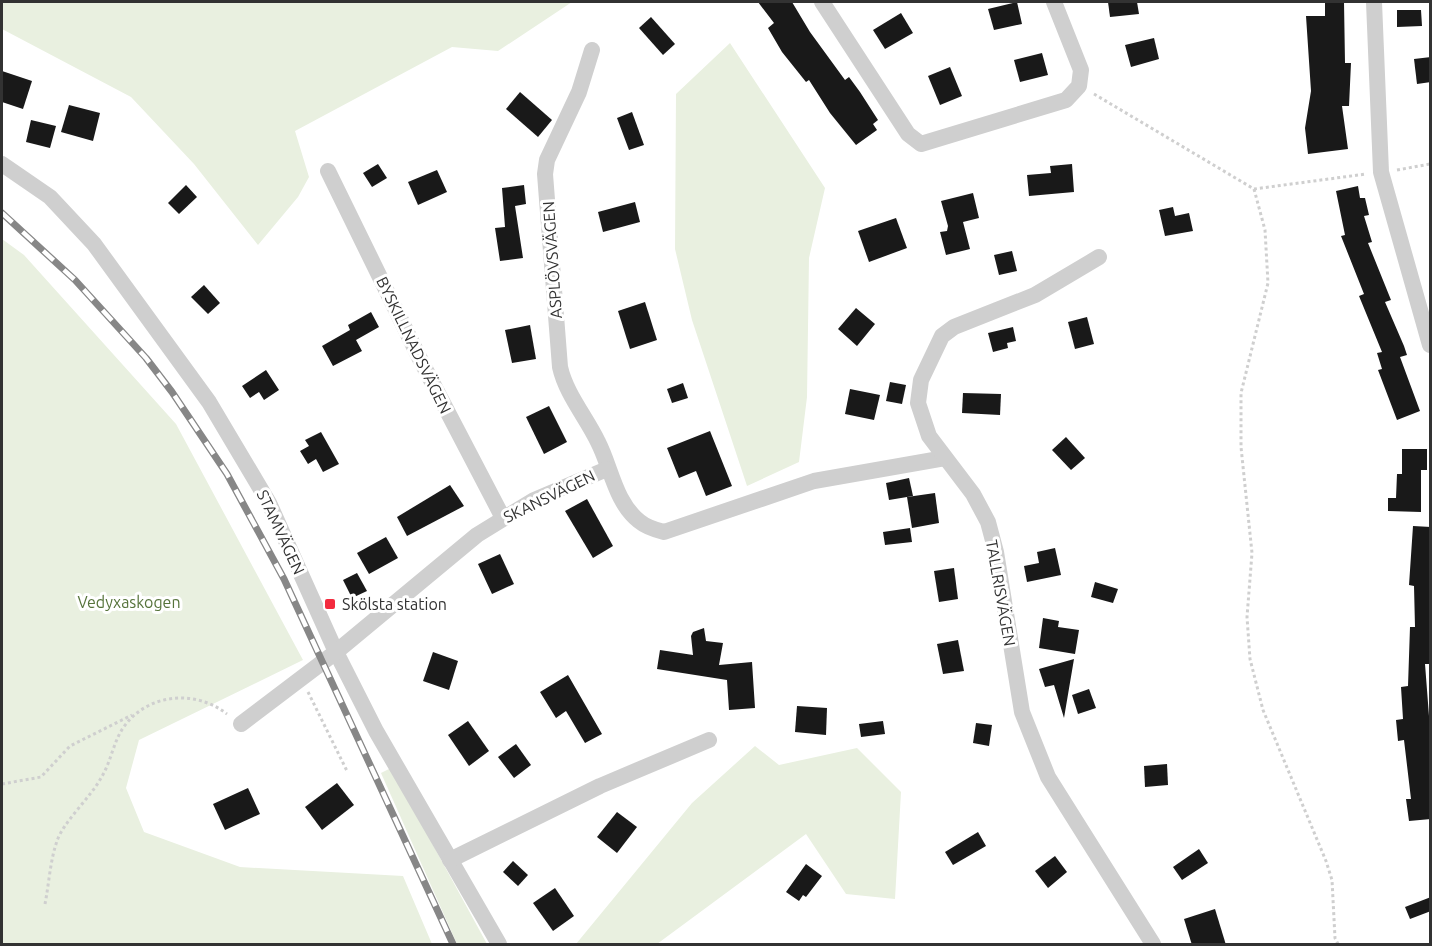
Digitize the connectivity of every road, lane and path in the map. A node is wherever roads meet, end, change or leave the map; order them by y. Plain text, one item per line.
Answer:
1 (822, 2) edge
2 (1054, 2) edge
3 (1374, 2) edge
4 (592, 50) dead end
5 (1079, 86) junction
6 (2, 164) edge
7 (1431, 164) edge
8 (328, 171) dead end
9 (1381, 172) junction
10 (1254, 189) junction
11 (1099, 257) dead end
12 (1431, 345) edge
13 (945, 458) junction
14 (607, 468) junction
15 (503, 518) junction
16 (336, 652) junction
17 (300, 677) junction
18 (136, 712) junction
19 (241, 724) joint
20 (708, 740) dead end
21 (347, 771) dead end
22 (2, 784) edge
23 (450, 860) junction
24 (45, 904) dead end
25 (499, 945) edge
26 (1153, 945) edge
27 (1338, 945) edge

1 - 5 street
2 - 5 street
3 - 9 street
4 - 14 street, ASPLÖVSVÄGEN
5 - 10 path
6 - 16 street, STAMVÄGEN
7 - 9 path
8 - 15 street, BYSKILLNADSVÄGEN
9 - 10 path
9 - 12 street
10 - 27 path
11 - 13 street, TALLRISVÄGEN
13 - 14 street, SKANSVÄGEN
13 - 26 street, TALLRISVÄGEN
14 - 15 street, SKANSVÄGEN
15 - 16 street, SKANSVÄGEN
16 - 17 street, SKANSVÄGEN
16 - 23 street, STAMVÄGEN
17 - 19 street, SKANSVÄGEN
17 - 21 path
18 - 19 path
18 - 22 path
18 - 24 path
20 - 23 street
23 - 25 street, STAMVÄGEN

